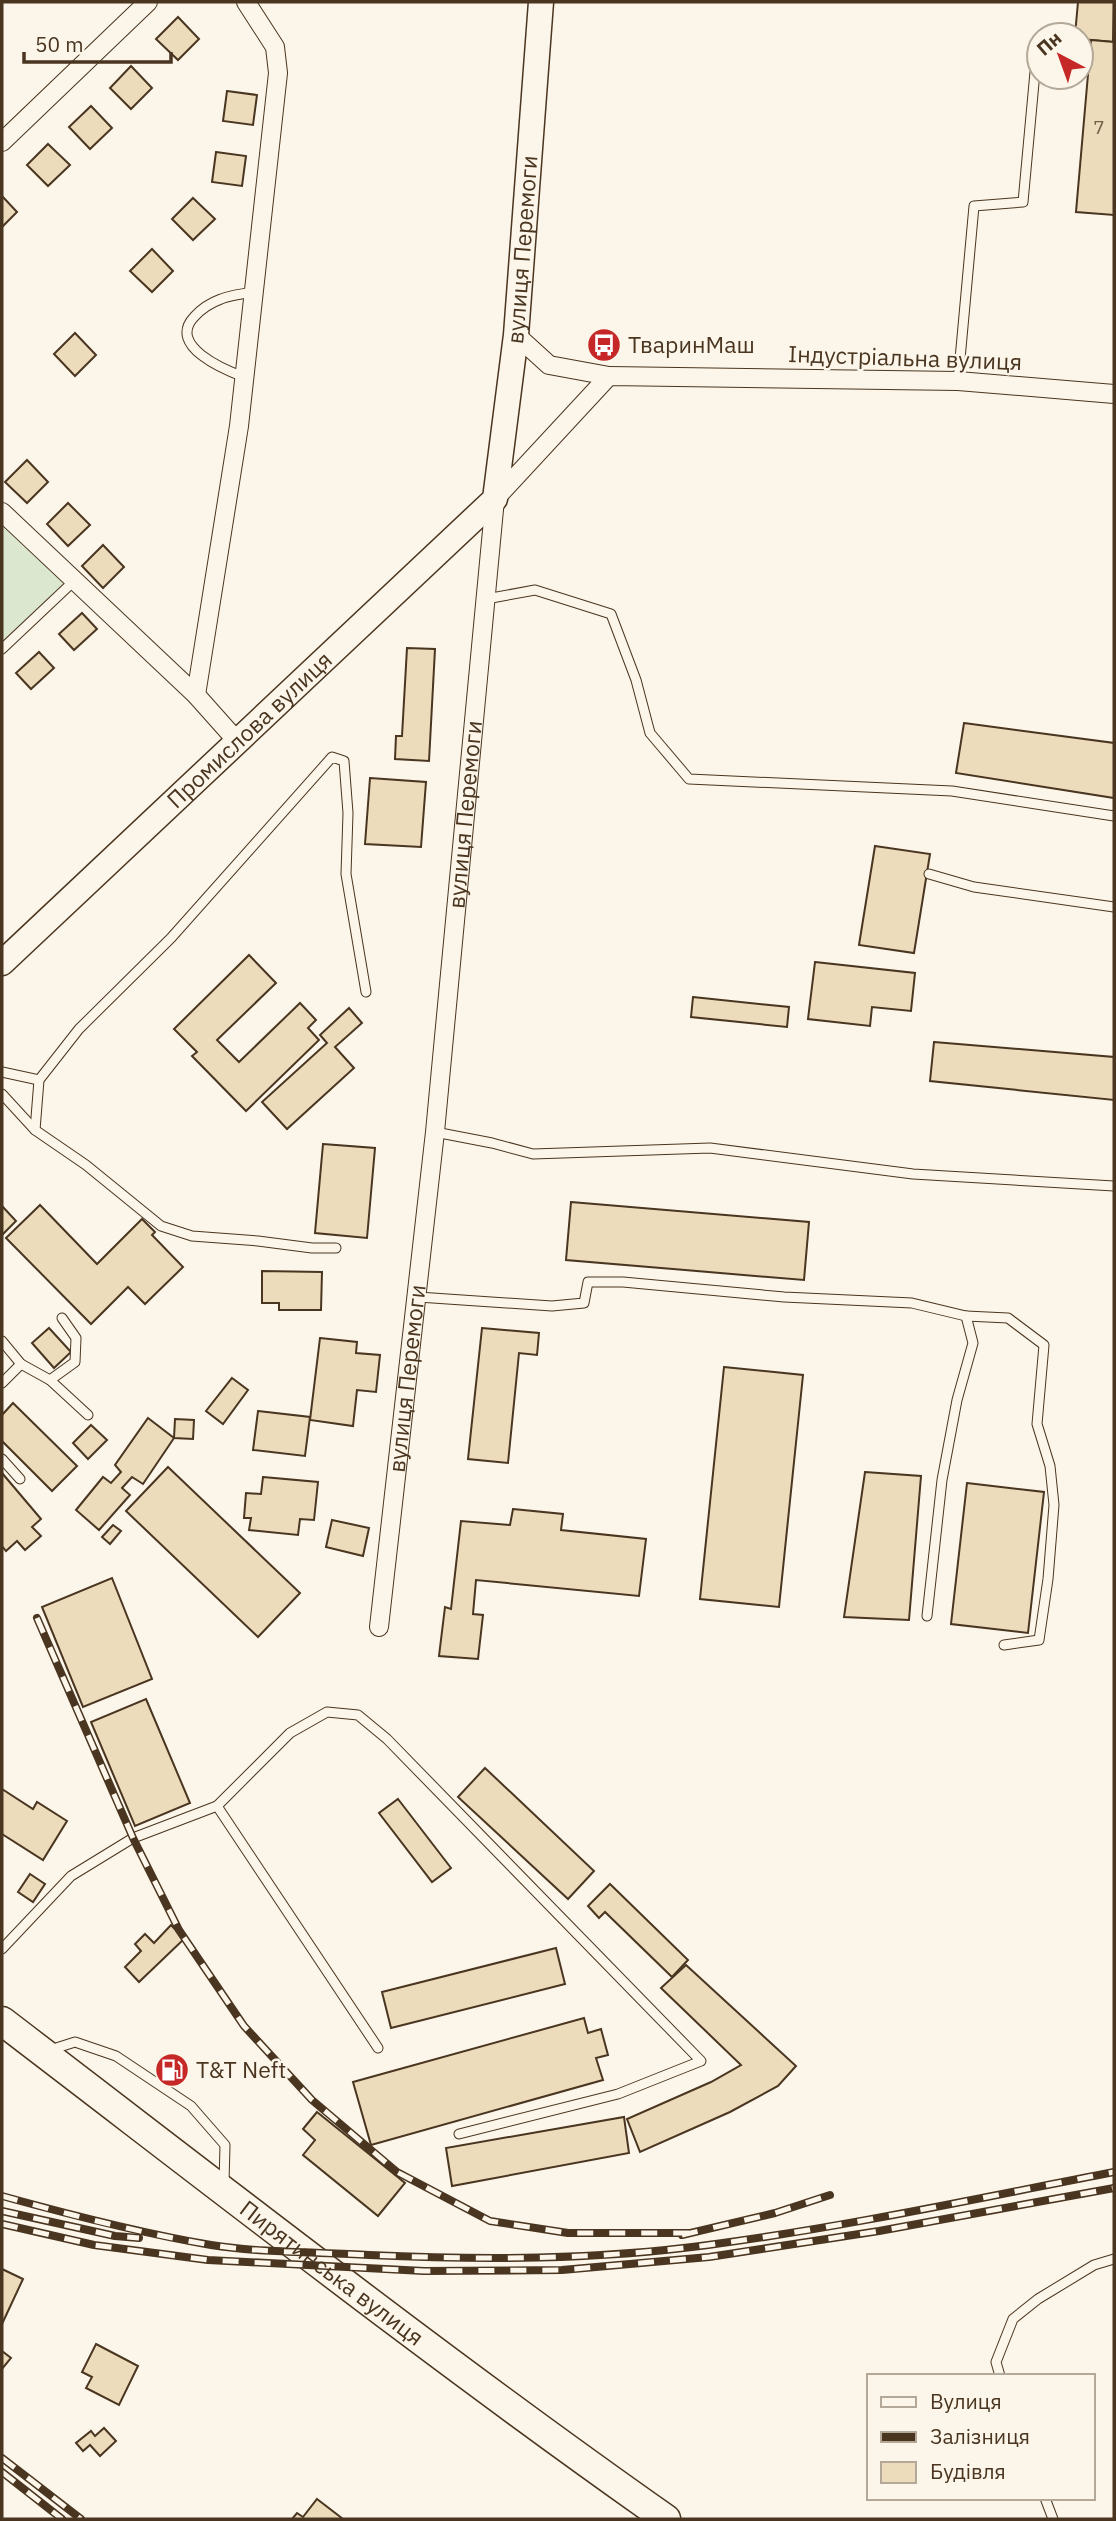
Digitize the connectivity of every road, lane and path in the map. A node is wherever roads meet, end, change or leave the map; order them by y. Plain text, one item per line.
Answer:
1 (148, 2) edge
2 (246, 2) edge
3 (541, 2) edge
4 (1033, 91) edge
5 (2, 142) edge
6 (253, 292) junction
7 (516, 335) junction
8 (609, 376) junction
9 (244, 377) junction
10 (958, 381) junction
11 (1114, 394) edge
12 (495, 499) junction
13 (2, 512) edge
14 (74, 581) junction
15 (486, 599) junction
16 (2, 649) edge
17 (196, 695) junction
18 (237, 741) junction
19 (1114, 816) edge
20 (929, 874) dead end
21 (1114, 907) edge
22 (4, 955) edge
23 (366, 992) dead end
24 (2, 1072) edge
25 (39, 1080) junction
26 (2, 1094) edge
27 (35, 1130) junction
28 (435, 1132) junction
29 (1114, 1186) edge
30 (336, 1248) dead end
31 (418, 1297) junction
32 (966, 1316) junction
33 (62, 1318) dead end
34 (2, 1341) edge
35 (21, 1364) junction
36 (50, 1380) junction
37 (2, 1382) edge
38 (88, 1415) dead end
39 (2, 1459) edge
40 (20, 1479) dead end
41 (927, 1616) dead end
42 (379, 1627) dead end
43 (1004, 1645) dead end
44 (217, 1806) junction
45 (2, 1949) edge
46 (2, 2021) edge
47 (378, 2048) dead end
48 (43, 2052) junction
49 (459, 2134) dead end
50 (224, 2191) junction
51 (1114, 2259) edge
52 (999, 2374) edge
53 (1046, 2500) edge
54 (666, 2519) edge
55 (1053, 2519) edge

1 - 5 street
2 - 6 street
3 - 7 street, вулиця Перемоги
4 - 10 lane
6 - 9 street
6 - 9 lane
7 - 8 street, Індустріальна вулиця
7 - 12 street, вулиця Перемоги
8 - 10 street, Індустріальна вулиця
8 - 12 street
9 - 17 street
10 - 11 street, Індустріальна вулиця
12 - 15 street, вулиця Перемоги
12 - 18 street, Промислова вулиця
13 - 14 street
14 - 16 lane
14 - 17 street
15 - 19 lane
15 - 28 street, вулиця Перемоги
17 - 18 street
18 - 22 street, Промислова вулиця
20 - 21 lane
23 - 25 lane
24 - 25 lane
25 - 27 lane
26 - 27 lane
27 - 30 lane
28 - 29 lane
28 - 31 street, вулиця Перемоги
31 - 32 lane
31 - 42 street, вулиця Перемоги
32 - 41 lane
32 - 43 lane
33 - 36 lane
34 - 35 lane
35 - 36 lane
35 - 37 lane
36 - 38 lane
39 - 40 lane
44 - 45 lane
44 - 47 lane
44 - 49 lane
46 - 48 main road, Пирятинська вулиця
48 - 50 main road, Пирятинська вулиця
48 - 50 lane
50 - 54 main road, Пирятинська вулиця
51 - 52 lane
53 - 55 lane

